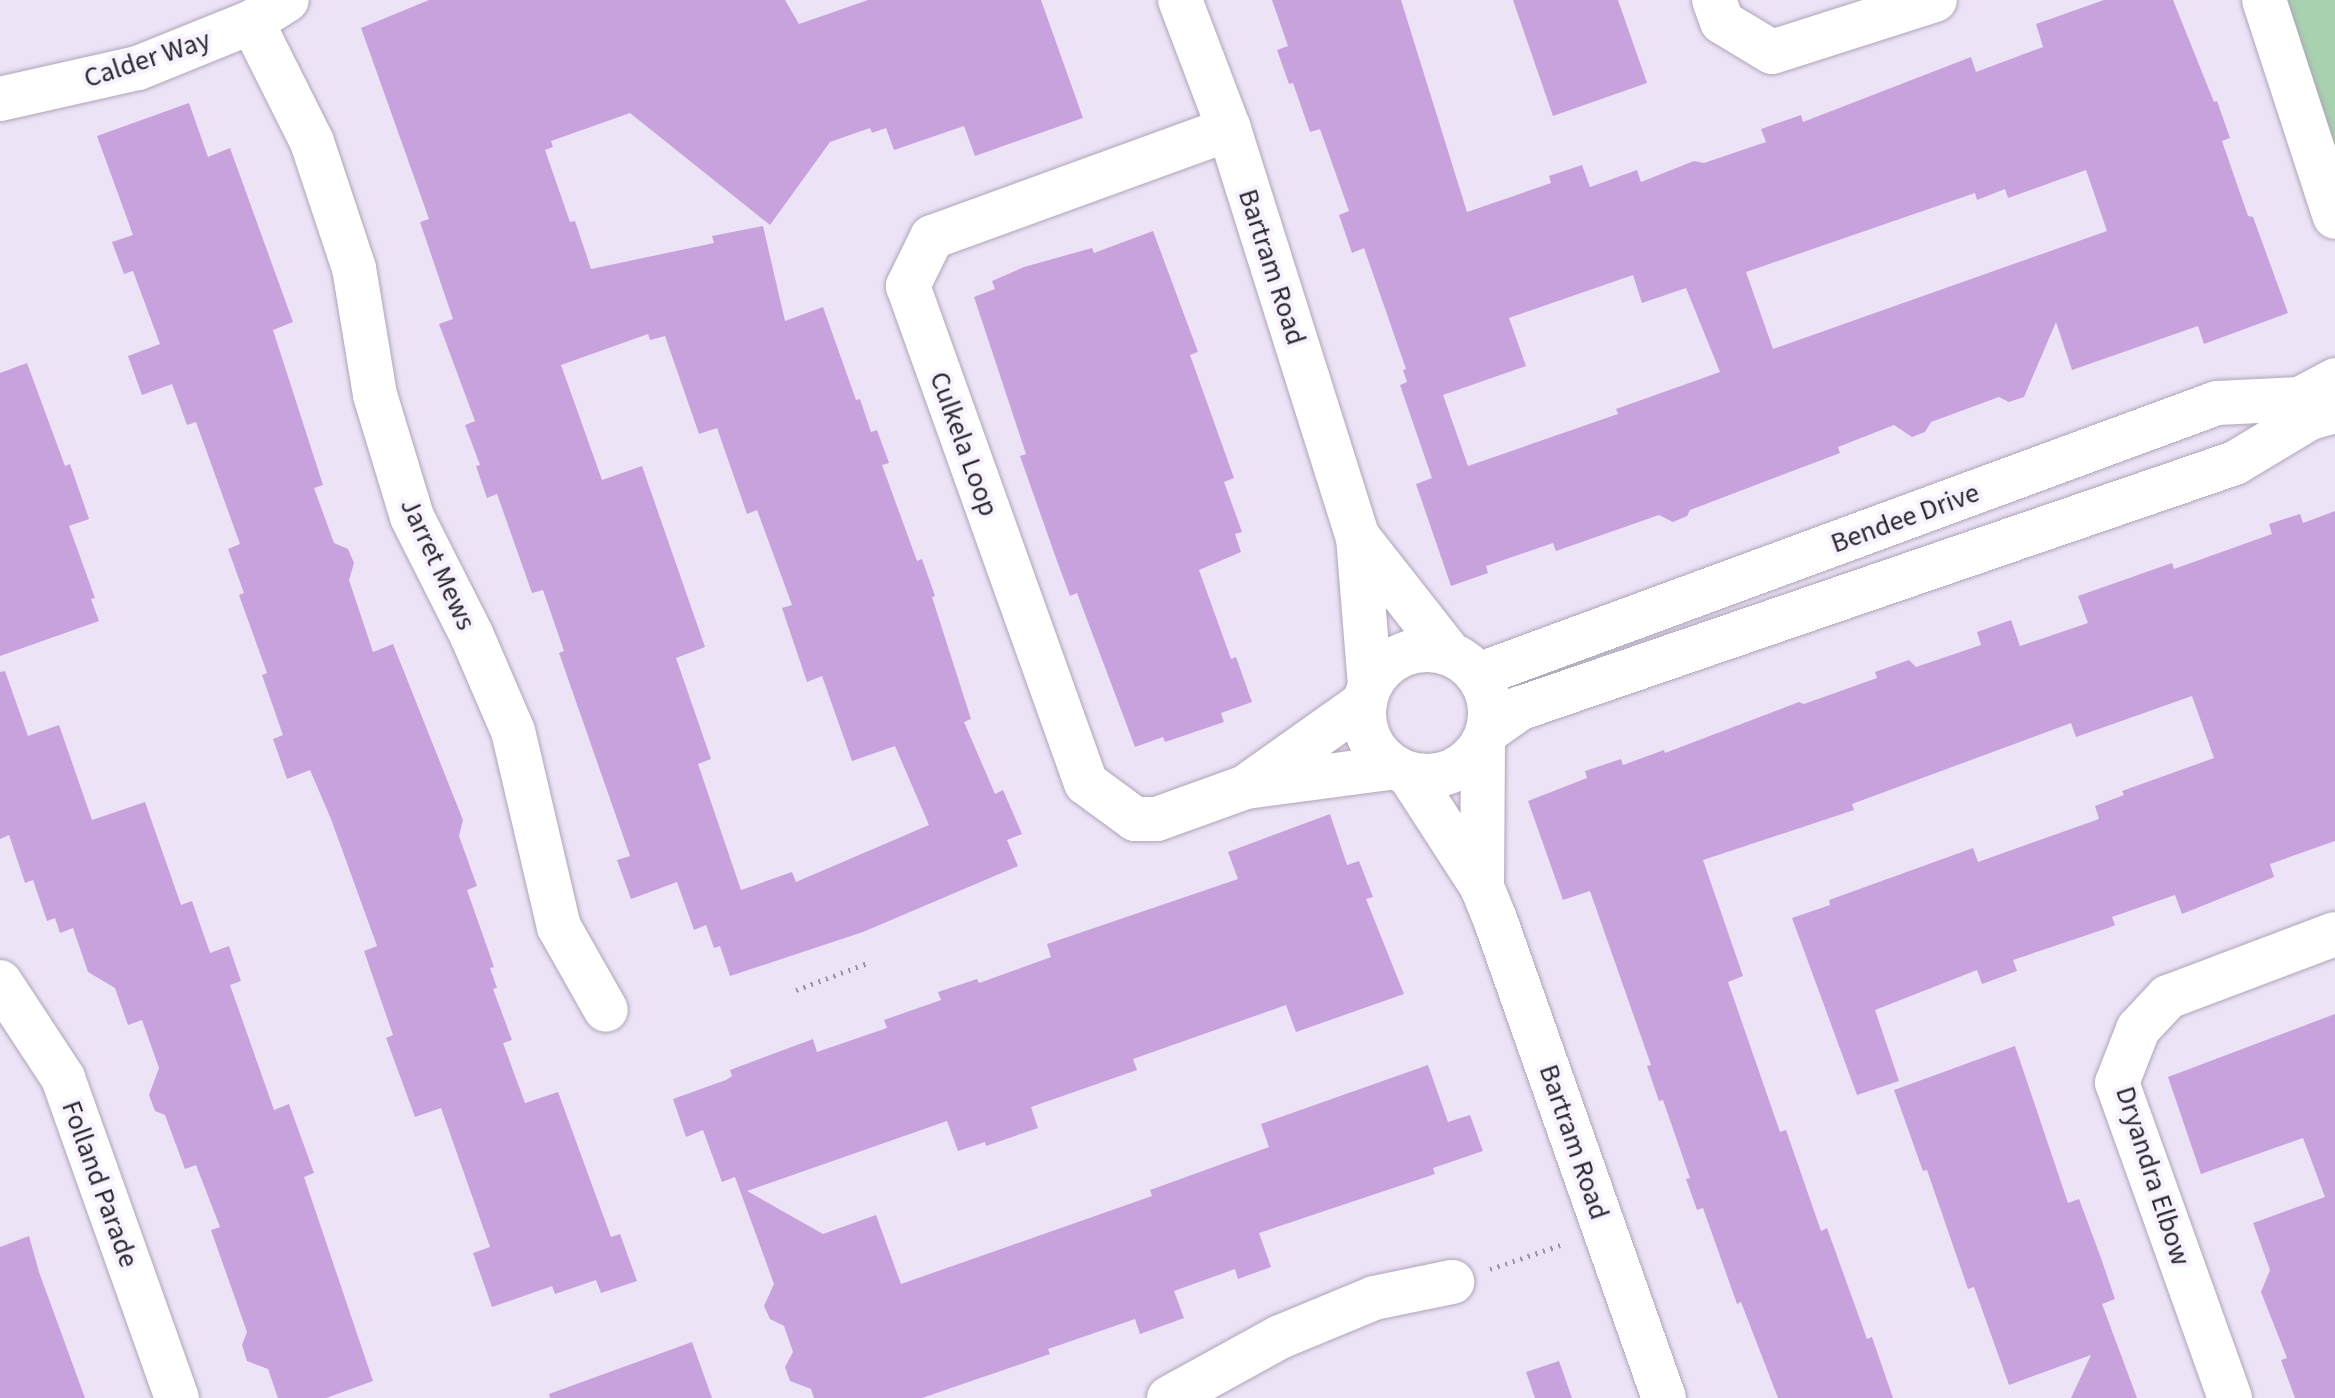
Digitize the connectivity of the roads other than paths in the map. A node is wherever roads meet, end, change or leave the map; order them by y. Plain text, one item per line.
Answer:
1 (1180, 0) edge
2 (1714, 0) edge
3 (1935, 0) edge
4 (2264, 0) edge
5 (270, 11) edge
6 (0, 99) edge
7 (1229, 129) junction
8 (2335, 217) edge
9 (2335, 380) edge
10 (2335, 411) edge
11 (1358, 537) junction
12 (1464, 664) junction
13 (1368, 694) junction
14 (1486, 737) junction
15 (1402, 770) junction
16 (1246, 787) junction
17 (1482, 887) junction
18 (2335, 934) edge
19 (0, 982) edge
20 (606, 1010) dead end
21 (1452, 1282) road end
22 (177, 1398) edge
23 (1169, 1398) edge
24 (1664, 1398) edge
25 (2230, 1398) edge

1 - 7 street, Bartram Road
2 - 3 street
4 - 8 street
5 - 6 street, Calder Way
5 - 20 street, Jarret Mews
7 - 11 street, Bartram Road
7 - 16 street, Culkela Loop
9 - 12 street, Bendee Drive
10 - 14 street, Bendee Drive
11 - 12 street, Bartram Road
11 - 13 street, Bartram Road
12 - 13 street
12 - 14 street
13 - 15 street
13 - 16 street, Culkela Loop
14 - 15 street
14 - 17 street, Bartram Road
15 - 16 street, Culkela Loop
15 - 17 street, Bartram Road
17 - 24 street, Bartram Road
18 - 25 street, Dryandra Elbow
19 - 22 street, Folland Parade
21 - 23 street

